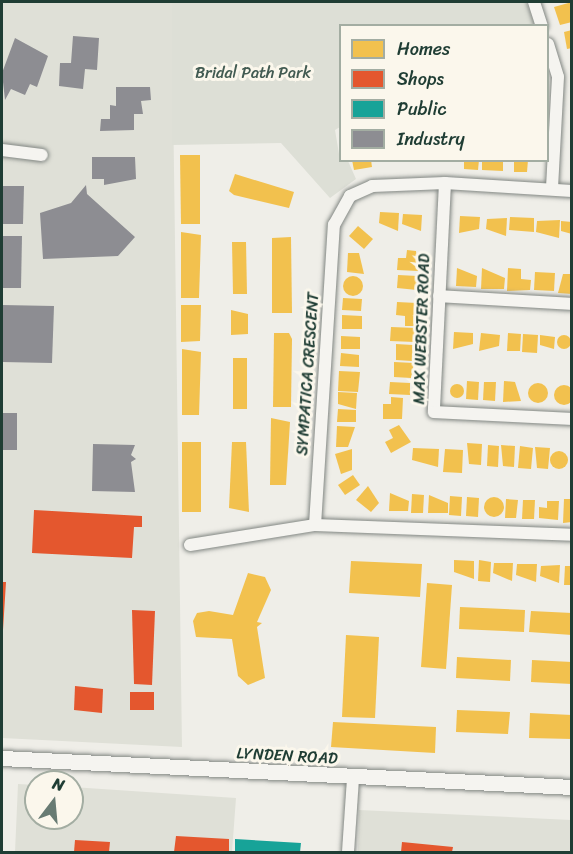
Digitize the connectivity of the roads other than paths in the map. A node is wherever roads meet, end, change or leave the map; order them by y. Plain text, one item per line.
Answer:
1 (534, 2) edge
2 (541, 24) edge
3 (549, 47) edge
4 (2, 150) edge
5 (42, 155) dead end
6 (445, 183) junction
7 (552, 188) junction
8 (572, 191) edge
9 (439, 296) junction
10 (572, 304) edge
11 (572, 419) edge
12 (315, 525) junction
13 (572, 535) edge
14 (190, 544) dead end
15 (2, 758) edge
16 (352, 778) junction
17 (572, 787) edge
18 (348, 852) edge

1 - 2 street
3 - 7 street
4 - 5 street
6 - 7 street, SYMPATICA CRESCENT
6 - 9 street, MAX WEBSTER ROAD
6 - 12 street, SYMPATICA CRESCENT
7 - 8 street, SYMPATICA CRESCENT
9 - 10 street
9 - 11 street, MAX WEBSTER ROAD
12 - 13 street
12 - 14 street
15 - 16 main road, LYNDEN ROAD
16 - 17 main road, LYNDEN ROAD
16 - 18 street

